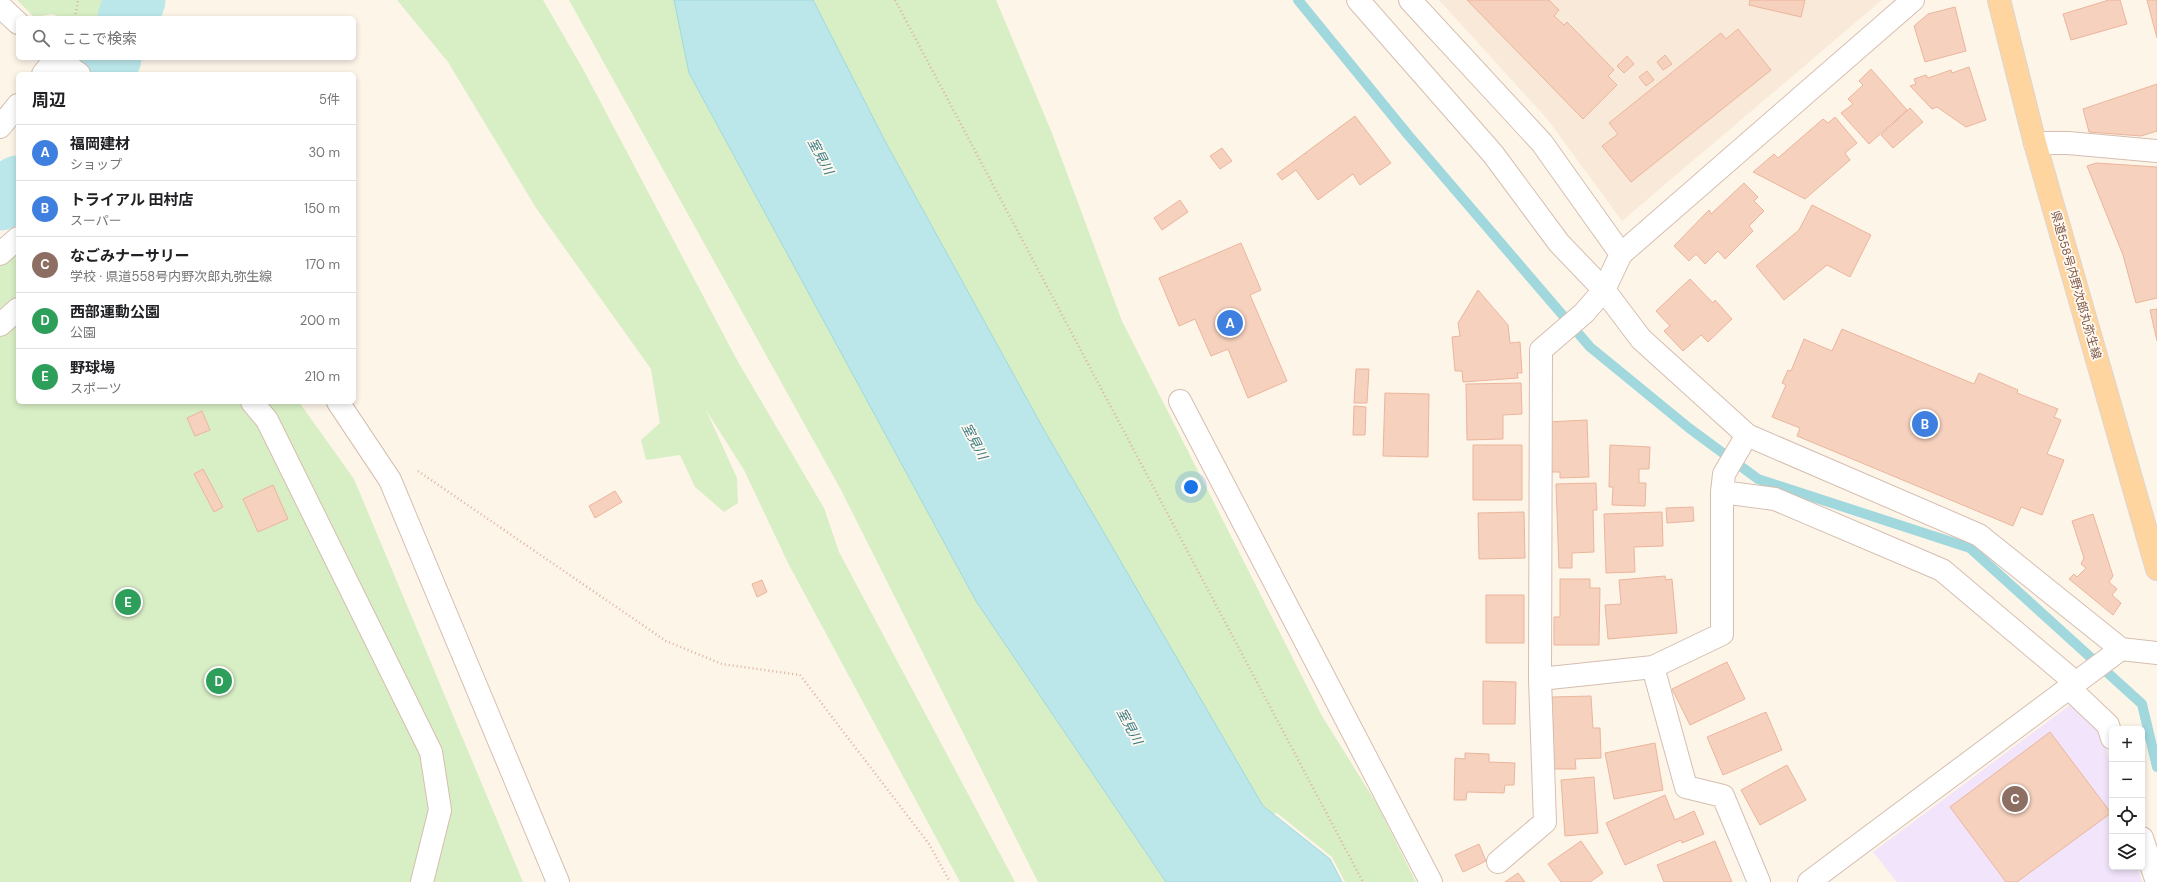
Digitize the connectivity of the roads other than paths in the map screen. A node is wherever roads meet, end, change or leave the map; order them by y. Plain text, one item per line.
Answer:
1 (1358, 0) edge
2 (1410, 0) edge
3 (1913, 0) edge
4 (1999, 0) edge
5 (0, 6) edge
6 (16, 21) edge
7 (55, 60) edge
8 (60, 60) edge
9 (45, 72) edge
10 (76, 72) edge
11 (16, 107) edge
12 (0, 127) edge
13 (2035, 143) junction
14 (2157, 151) edge
15 (16, 240) edge
16 (0, 254) edge
17 (1621, 254) junction
18 (1604, 290) junction
19 (16, 311) edge
20 (0, 325) edge
21 (1180, 401) dead end
22 (254, 404) edge
23 (339, 404) edge
24 (1747, 435) junction
25 (1723, 483) junction
26 (2157, 569) edge
27 (2121, 649) junction
28 (2157, 653) edge
29 (1653, 667) junction
30 (1540, 679) junction
31 (2076, 683) junction
32 (2109, 728) edge
33 (2145, 847) edge
34 (1498, 862) dead end
35 (422, 882) edge
36 (558, 882) edge
37 (1432, 882) edge
38 (1759, 882) edge
39 (1809, 882) edge
40 (2157, 882) edge

1 - 18 street
2 - 17 street
3 - 17 street
4 - 13 main road, 県道558号内野次郎丸弥生線
5 - 6 street
7 - 9 street
8 - 10 street
11 - 12 street
13 - 14 street
13 - 26 main road, 県道558号内野次郎丸弥生線
15 - 16 street
17 - 18 street
18 - 24 street
18 - 30 street
19 - 20 street
21 - 37 street
22 - 35 street
23 - 36 street
24 - 25 street
24 - 27 street
25 - 29 street
25 - 31 street
27 - 28 street
27 - 31 street
29 - 30 street
29 - 38 street
30 - 34 street
31 - 32 street
31 - 39 street
33 - 40 street

